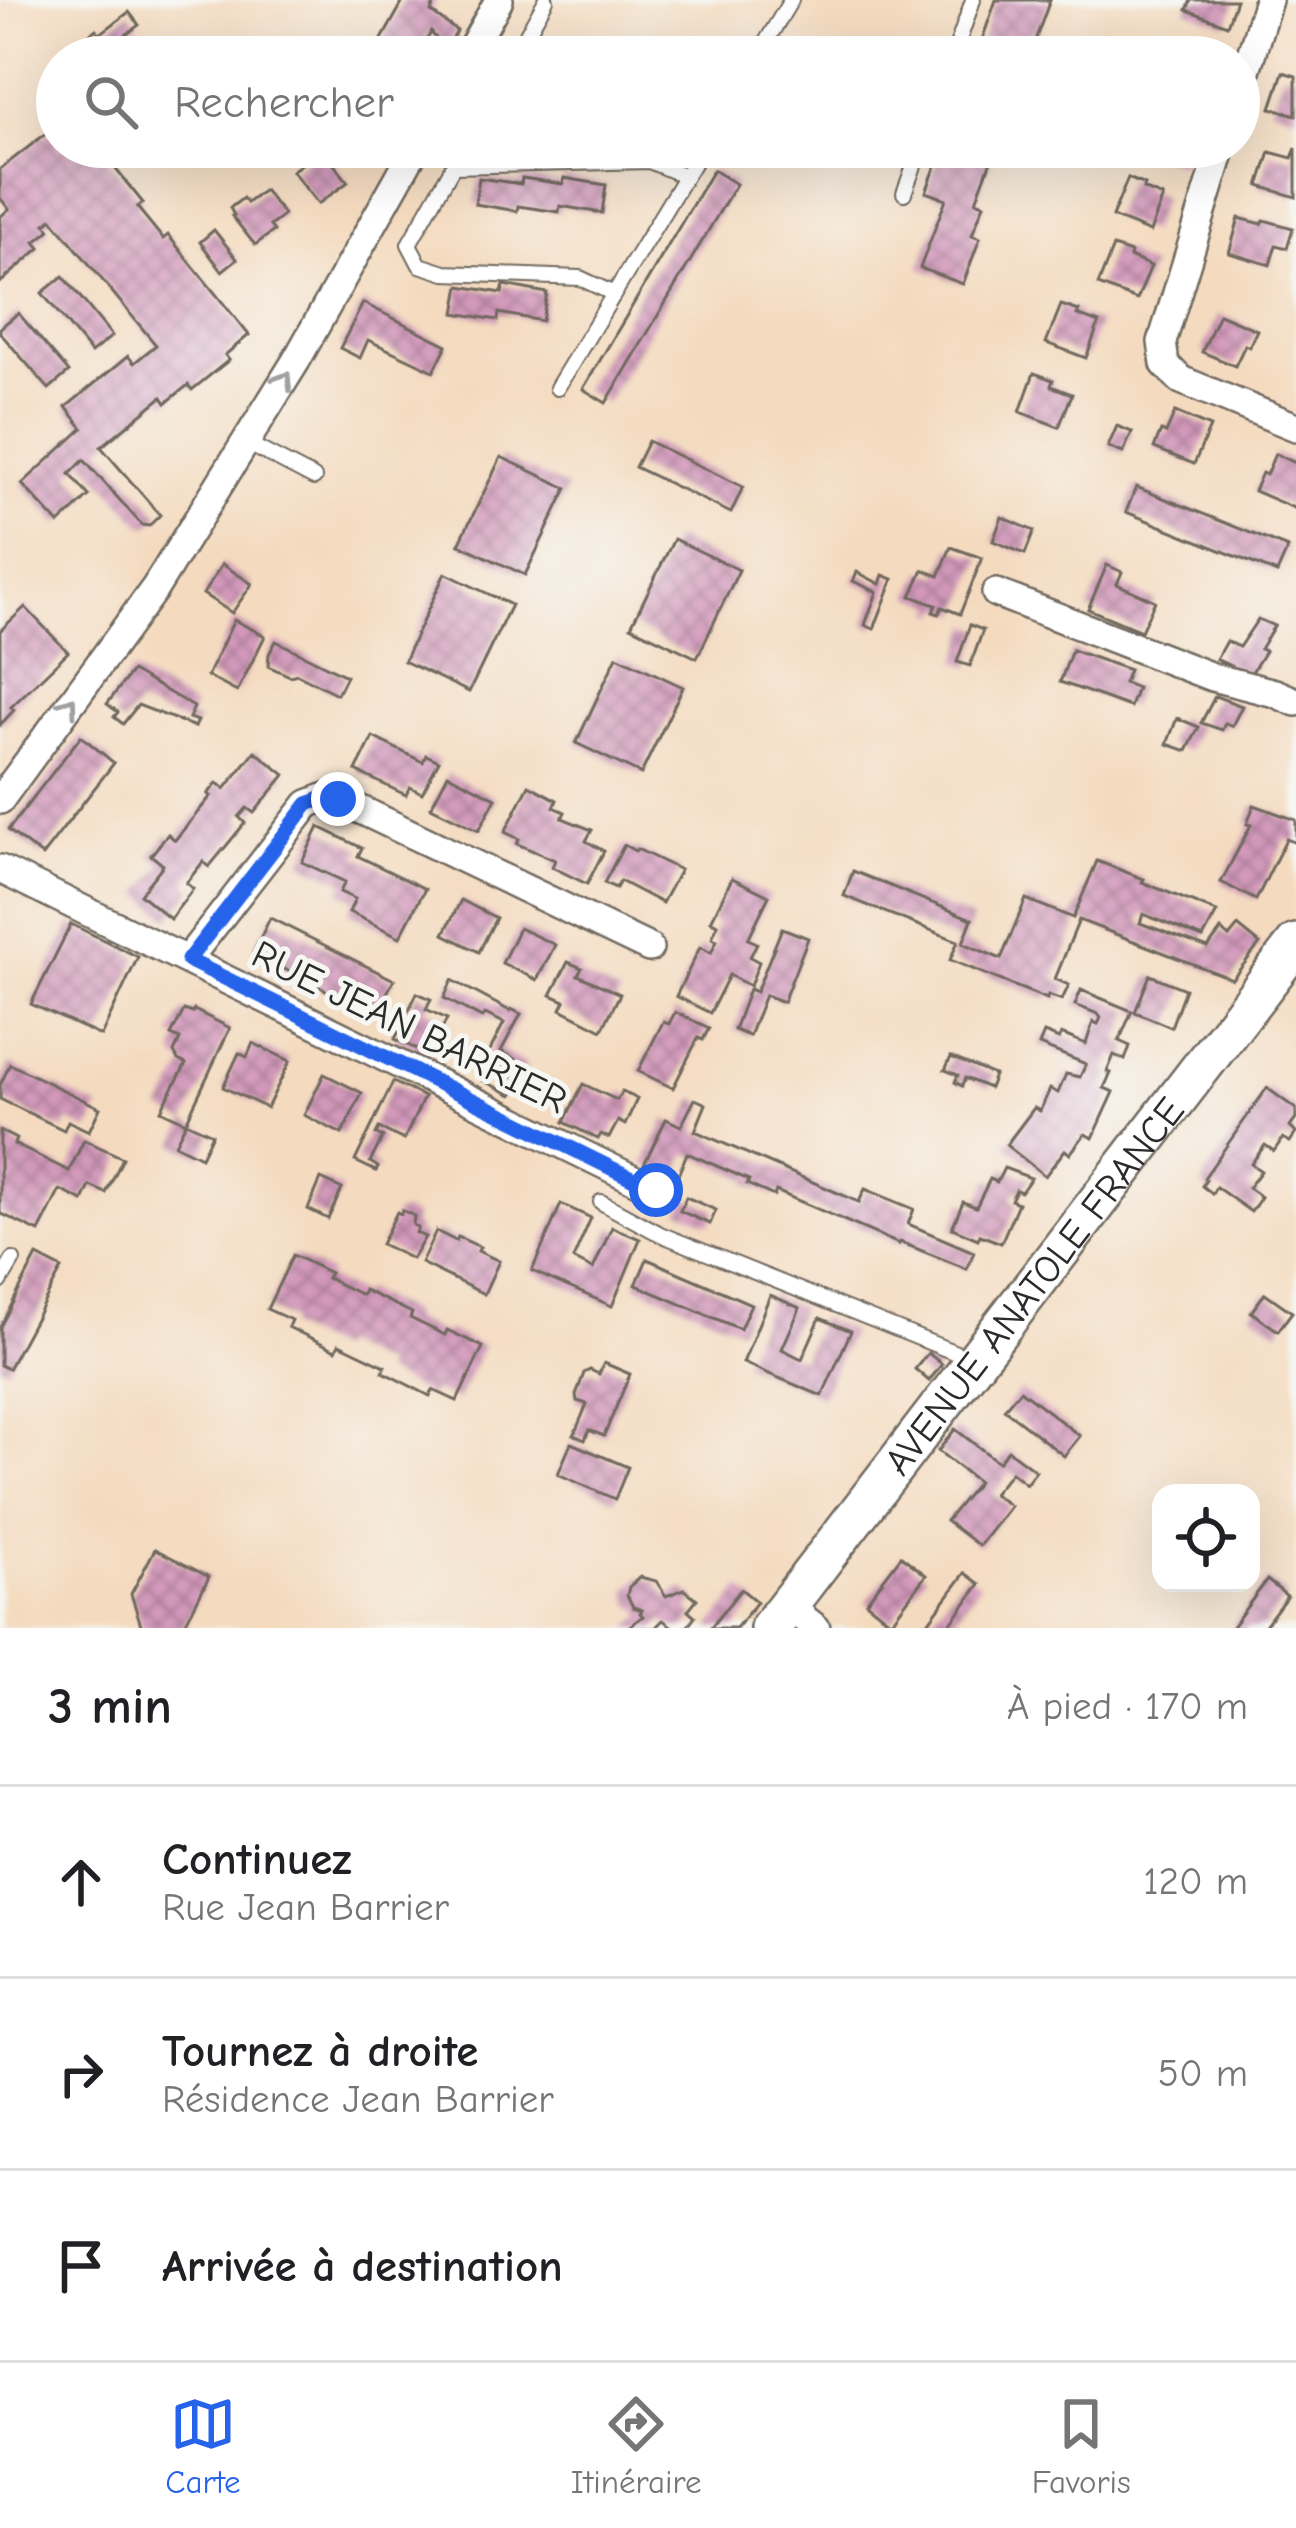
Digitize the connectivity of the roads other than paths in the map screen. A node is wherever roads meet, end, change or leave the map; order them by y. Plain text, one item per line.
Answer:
1 (499, 0) edge
2 (546, 0) edge
3 (791, 0) edge
4 (973, 0) edge
5 (1268, 0) edge
6 (479, 36) edge
7 (525, 36) edge
8 (770, 36) edge
9 (960, 36) edge
10 (1257, 36) edge
11 (404, 168) edge
12 (452, 168) edge
13 (666, 168) edge
14 (690, 168) edge
15 (913, 168) edge
16 (1216, 168) edge
17 (685, 176) junction
18 (904, 193) dead end
19 (614, 294) junction
20 (557, 388) dead end
21 (1296, 427) edge
22 (245, 442) junction
23 (314, 478) dead end
24 (996, 592) dead end
25 (1296, 702) edge
26 (0, 800) edge
27 (0, 869) edge
28 (1296, 944) edge
29 (649, 949) dead end
30 (188, 960) junction
31 (656, 1190) dead end
32 (602, 1202) dead end
33 (13, 1260) dead end
34 (0, 1282) edge
35 (976, 1361) junction
36 (791, 1621) edge

1 - 6 street
2 - 7 lane
3 - 8 lane
4 - 9 lane
5 - 10 street
22 -> 11 street
12 - 19 lane
13 - 17 lane
14 - 17 lane
15 - 18 lane
16 - 21 street
17 - 19 lane
19 - 20 lane
22 - 23 lane
26 -> 22 street
24 - 25 street
27 - 30 street, RUE JEAN BARRIER
28 - 35 main road, AVENUE ANATOLE FRANCE
29 - 30 street
30 - 31 street, RUE JEAN BARRIER
32 - 35 lane
33 - 34 lane
35 - 36 main road, AVENUE ANATOLE FRANCE

